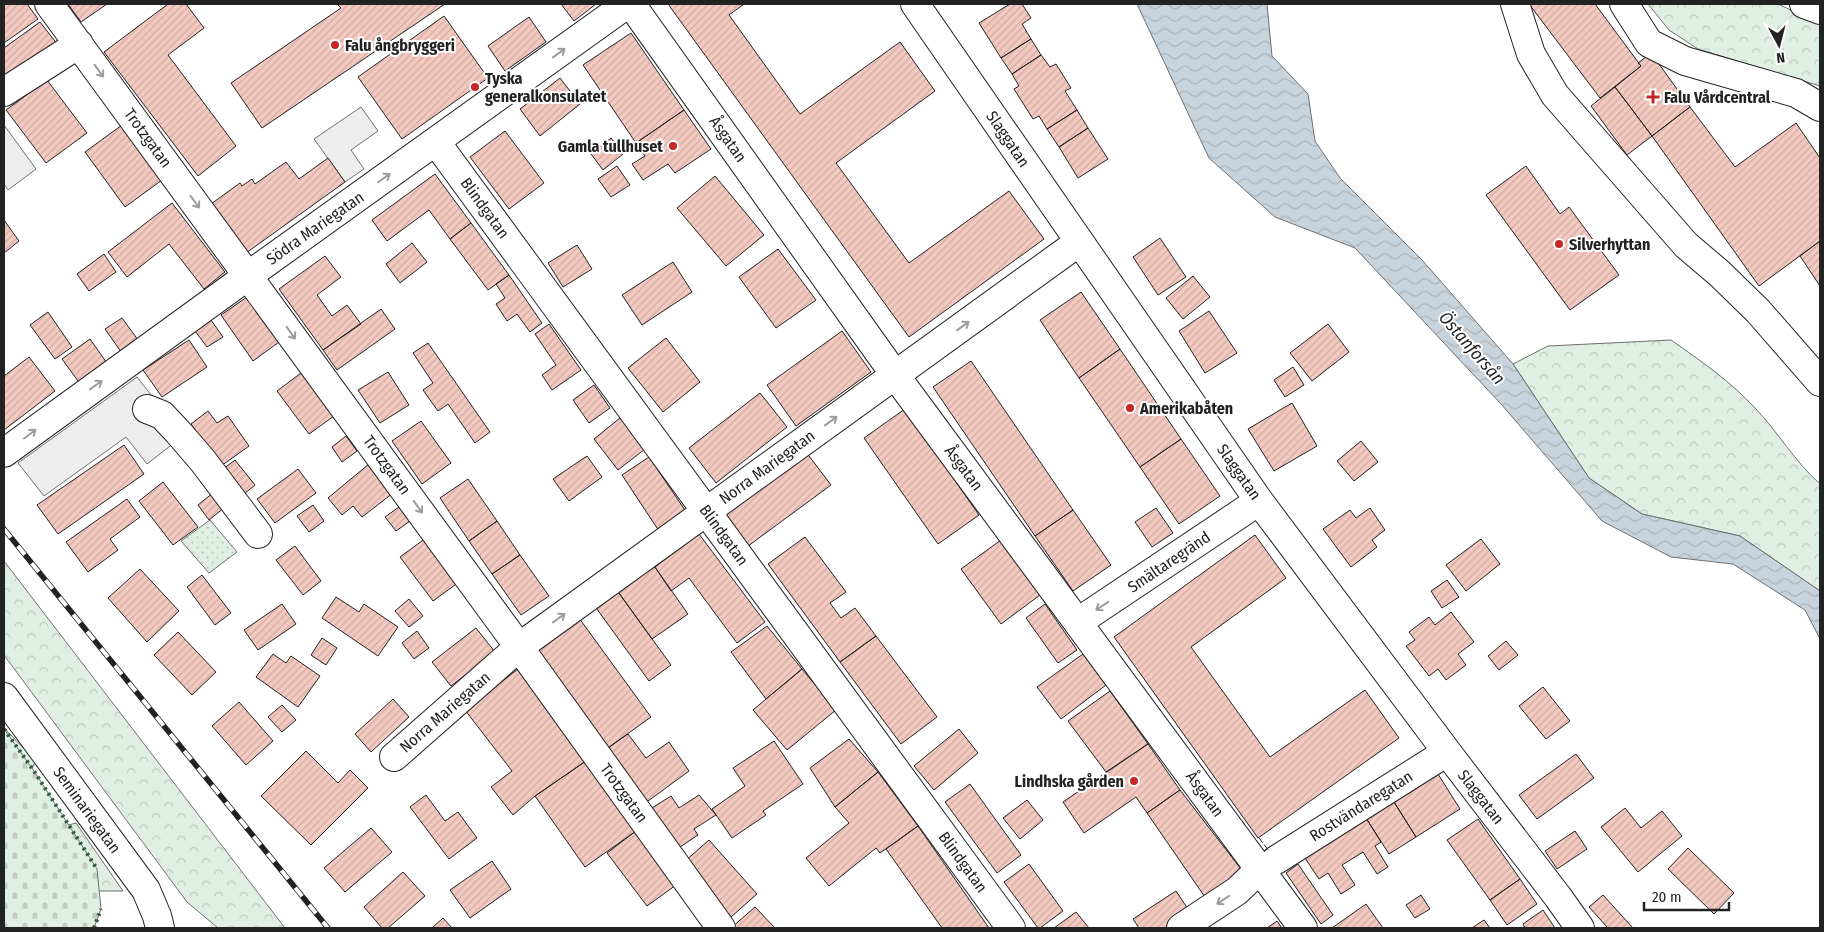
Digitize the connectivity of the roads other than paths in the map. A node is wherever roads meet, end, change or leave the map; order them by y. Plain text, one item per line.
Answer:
1 (50, 4) edge
2 (627, 4) edge
3 (631, 4) edge
4 (915, 4) edge
5 (1515, 4) edge
6 (1624, 4) edge
7 (1804, 4) edge
8 (1820, 10) edge
9 (79, 44) junction
10 (4, 92) edge
11 (1820, 107) edge
12 (436, 142) junction
13 (1079, 242) junction
14 (249, 274) junction
15 (895, 375) junction
16 (1820, 382) edge
17 (147, 409) dead end
18 (4, 454) edge
19 (1259, 501) junction
20 (706, 511) junction
21 (258, 534) dead end
22 (1078, 622) junction
23 (520, 647) junction
24 (4, 697) edge
25 (1446, 752) junction
26 (394, 757) dead end
27 (1268, 865) junction
28 (152, 924) edge
29 (721, 928) edge
30 (1011, 928) edge
31 (1181, 928) edge
32 (1303, 928) edge
33 (1580, 928) edge

1 - 9 street, Trotzgatan
12 -> 2 street, Södra Mariegatan
3 - 15 street, Åsgatan
4 - 13 street, Slaggatan
5 - 16 street
6 - 11 street
7 - 8 street
9 - 10 street
9 -> 14 street, Trotzgatan
14 -> 12 street, Södra Mariegatan
12 - 20 street, Blindgatan
15 -> 13 street, Norra Mariegatan
13 - 19 street, Slaggatan
18 -> 14 street, Södra Mariegatan
14 -> 23 street, Trotzgatan
20 -> 15 street, Norra Mariegatan
15 - 22 street, Åsgatan
17 - 21 street
19 -> 22 street, Smältaregränd
19 - 25 street, Slaggatan
23 -> 20 street, Norra Mariegatan
20 - 30 street, Blindgatan
22 - 27 street, Åsgatan
23 - 26 street, Norra Mariegatan
23 - 29 street, Trotzgatan
24 - 28 street, Seminariegatan
25 - 27 street, Rostvändaregatan
25 - 33 street, Slaggatan
27 -> 31 street, Rostvändaregatan
27 - 32 street, Åsgatan

